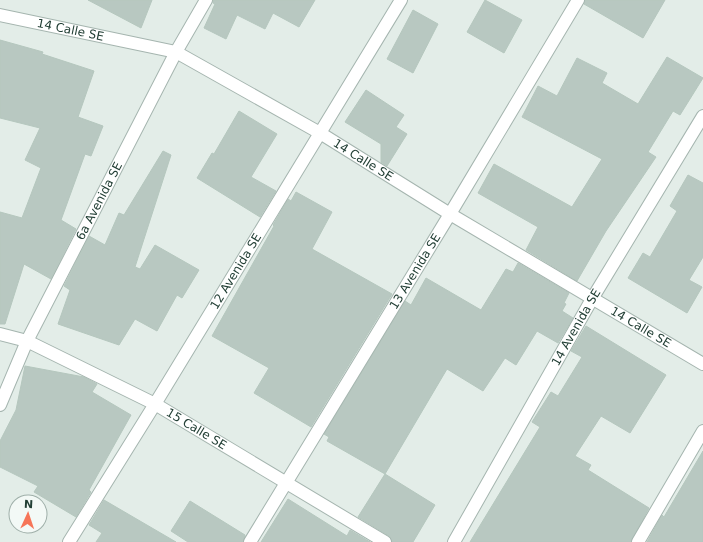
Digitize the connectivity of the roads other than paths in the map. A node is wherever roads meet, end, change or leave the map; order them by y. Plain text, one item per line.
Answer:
1 (206, 0) edge
2 (401, 0) edge
3 (578, 0) edge
4 (0, 15) edge
5 (176, 52) junction
6 (703, 116) edge
7 (320, 133) junction
8 (450, 214) junction
9 (592, 299) junction
10 (0, 334) edge
11 (27, 341) junction
12 (703, 364) edge
13 (155, 404) junction
14 (0, 405) edge
15 (703, 431) edge
16 (286, 483) junction
17 (69, 542) edge
18 (250, 542) edge
19 (385, 542) edge
20 (454, 542) edge
21 (638, 542) edge

1 - 5 street, 6a Avenida SE
2 - 7 street, 12 Avenida SE
3 - 8 street, 13 Avenida SE
4 - 5 street, 14 Calle SE
5 - 7 street, 14 Calle SE
5 - 11 street, 6a Avenida SE
6 - 9 street, 14 Avenida SE
7 - 8 street, 14 Calle SE
7 - 13 street, 12 Avenida SE
8 - 9 street, 14 Calle SE
8 - 16 street, 13 Avenida SE
9 - 12 street, 14 Calle SE
9 - 20 street, 14 Avenida SE
10 - 11 street, 15 Calle SE
11 - 13 street, 15 Calle SE
11 - 14 street, 6a Avenida SE
13 - 16 street, 15 Calle SE
13 - 17 street, 12 Avenida SE
15 - 21 street
16 - 18 street, 13 Avenida SE
16 - 19 street, 15 Calle SE

